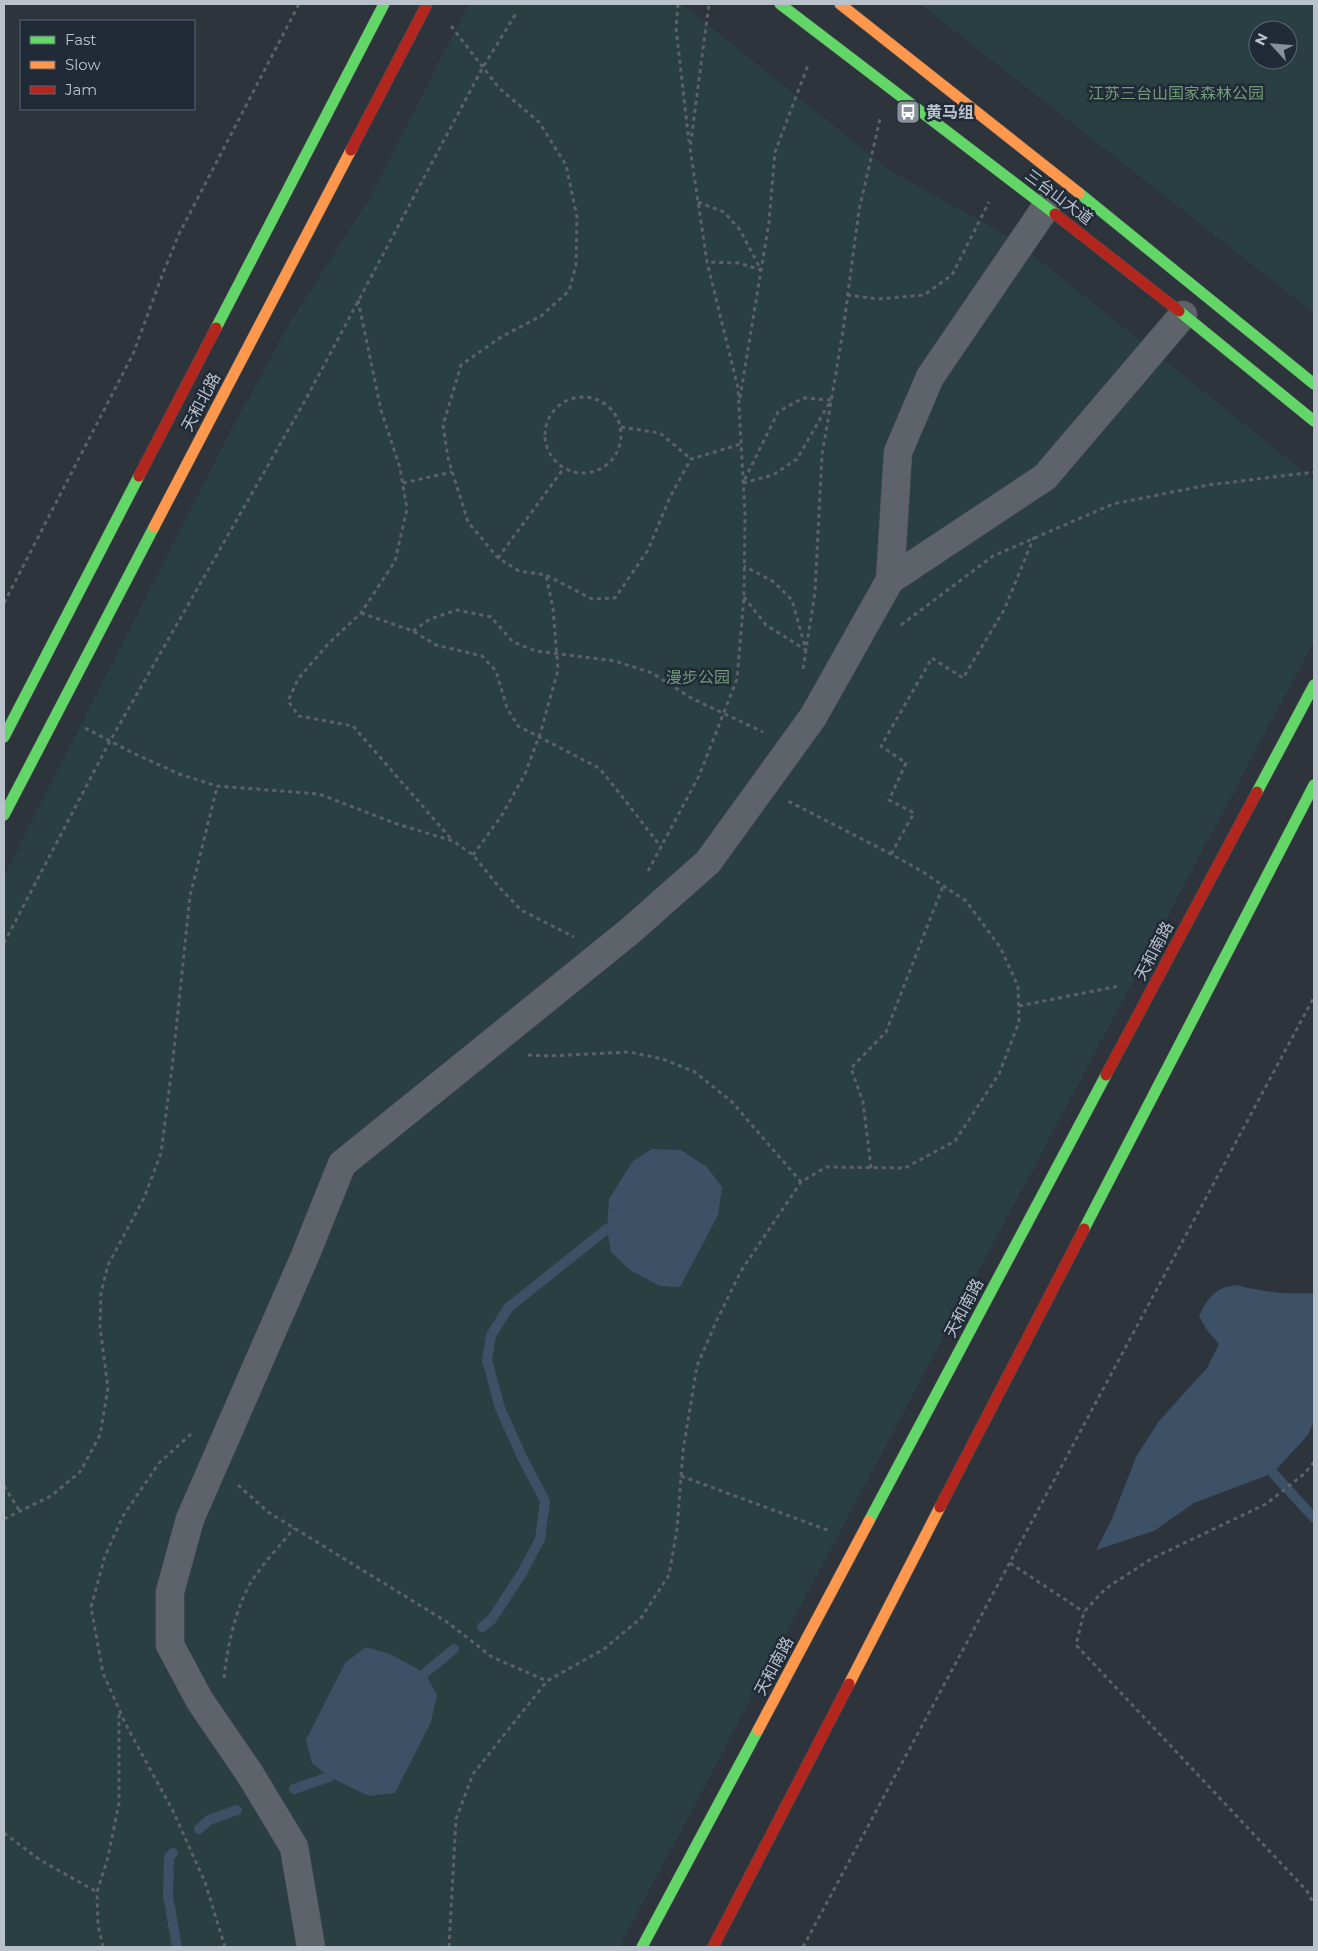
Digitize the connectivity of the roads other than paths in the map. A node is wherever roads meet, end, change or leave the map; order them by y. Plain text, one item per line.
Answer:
1 (384, 4) edge
2 (427, 4) edge
3 (780, 4) edge
4 (840, 4) edge
5 (1046, 207) junction
6 (1183, 315) junction
7 (1314, 384) edge
8 (1314, 421) edge
9 (890, 580) junction
10 (1314, 685) edge
11 (4, 737) edge
12 (1314, 785) edge
13 (4, 815) edge
14 (311, 1947) edge
15 (642, 1947) edge
16 (712, 1947) edge

1 - 11 street, 天和北路
2 - 13 street, 天和北路
3 - 5 street, 三台山大道
4 - 7 street, 三台山大道
5 - 6 street, 三台山大道
5 - 9 street
6 - 8 street, 三台山大道
6 - 9 street
9 - 14 street
10 - 15 street, 天和南路
12 - 16 street

